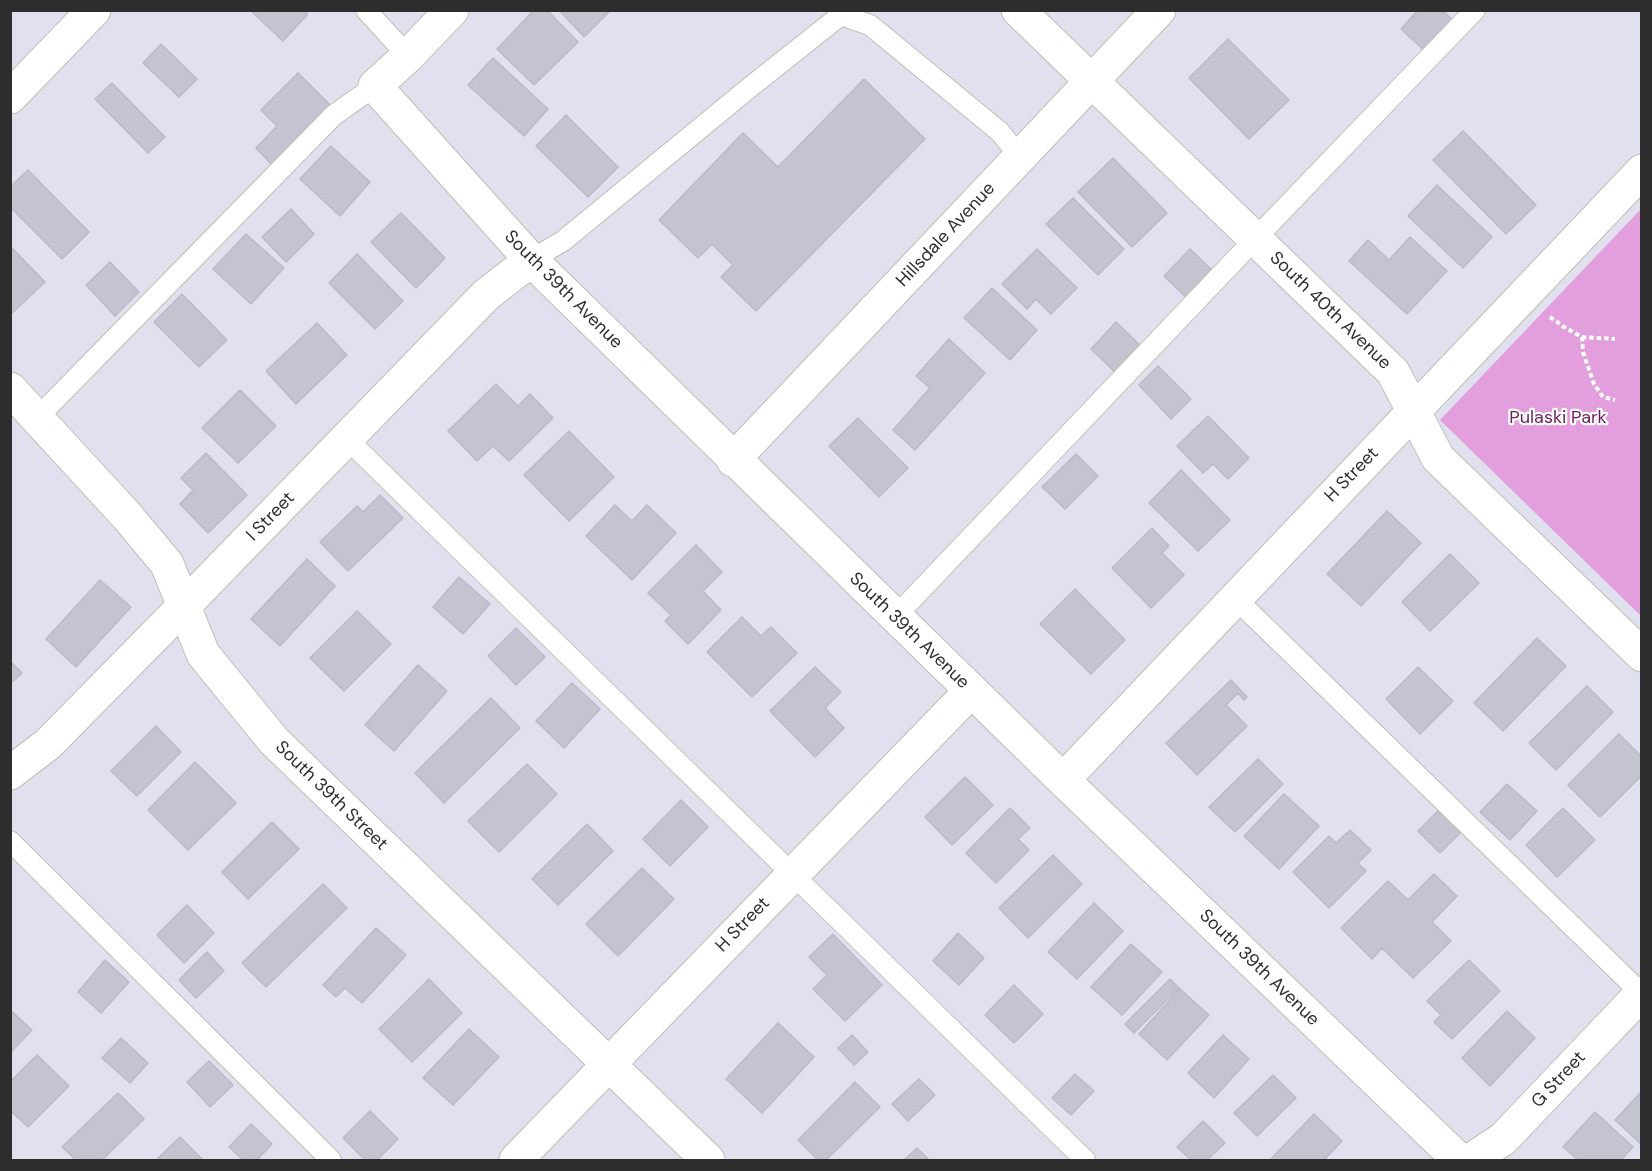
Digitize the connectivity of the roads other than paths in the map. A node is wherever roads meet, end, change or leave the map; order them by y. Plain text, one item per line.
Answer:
1 (94, 10) edge
2 (366, 10) edge
3 (452, 10) edge
4 (1018, 10) edge
5 (1159, 10) edge
6 (1475, 10) edge
7 (408, 56) junction
8 (1092, 81) junction
9 (375, 86) junction
10 (10, 97) edge
11 (1020, 157) junction
12 (1641, 171) edge
13 (1255, 238) junction
14 (531, 260) junction
15 (10, 389) edge
16 (1413, 411) junction
17 (37, 418) junction
18 (347, 439) junction
19 (733, 460) junction
20 (1235, 598) junction
21 (184, 606) junction
22 (895, 617) junction
23 (1641, 656) edge
24 (971, 691) junction
25 (10, 773) edge
26 (1063, 780) junction
27 (10, 841) edge
28 (792, 875) junction
29 (1641, 993) edge
30 (609, 1065) junction
31 (331, 1161) edge
32 (516, 1161) edge
33 (708, 1161) edge
34 (1085, 1161) edge
35 (1459, 1161) edge
36 (1472, 1161) edge

1 - 10 street
2 - 7 lane
3 - 7 street
4 - 8 street, South 40th Avenue
5 - 8 street, Hillsdale Avenue
6 - 13 lane
7 - 9 street
8 - 11 street, Hillsdale Avenue
8 - 13 street, South 40th Avenue
9 - 14 street, South 39th Avenue
9 - 17 lane
11 - 14 lane
11 - 19 street, Hillsdale Avenue
12 - 16 street, H Street
13 - 16 street, South 40th Avenue
13 - 22 lane
14 - 18 street, I Street
14 - 19 street, South 39th Avenue
15 - 17 street, South 39th Street
16 - 20 street, H Street
16 - 23 street, South 40th Avenue
17 - 21 street, South 39th Street
18 - 21 street, I Street
18 - 28 lane
19 - 22 street, South 39th Avenue
20 - 26 street, H Street
20 - 29 lane
21 - 25 street, I Street
21 - 30 street, South 39th Street
22 - 24 street, South 39th Avenue
24 - 26 street, South 39th Avenue
24 - 28 street, H Street
26 - 35 street, South 39th Avenue
27 - 31 lane
28 - 30 street, H Street
28 - 34 lane
29 - 36 street, G Street
30 - 32 street, H Street
30 - 33 street, South 39th Street

